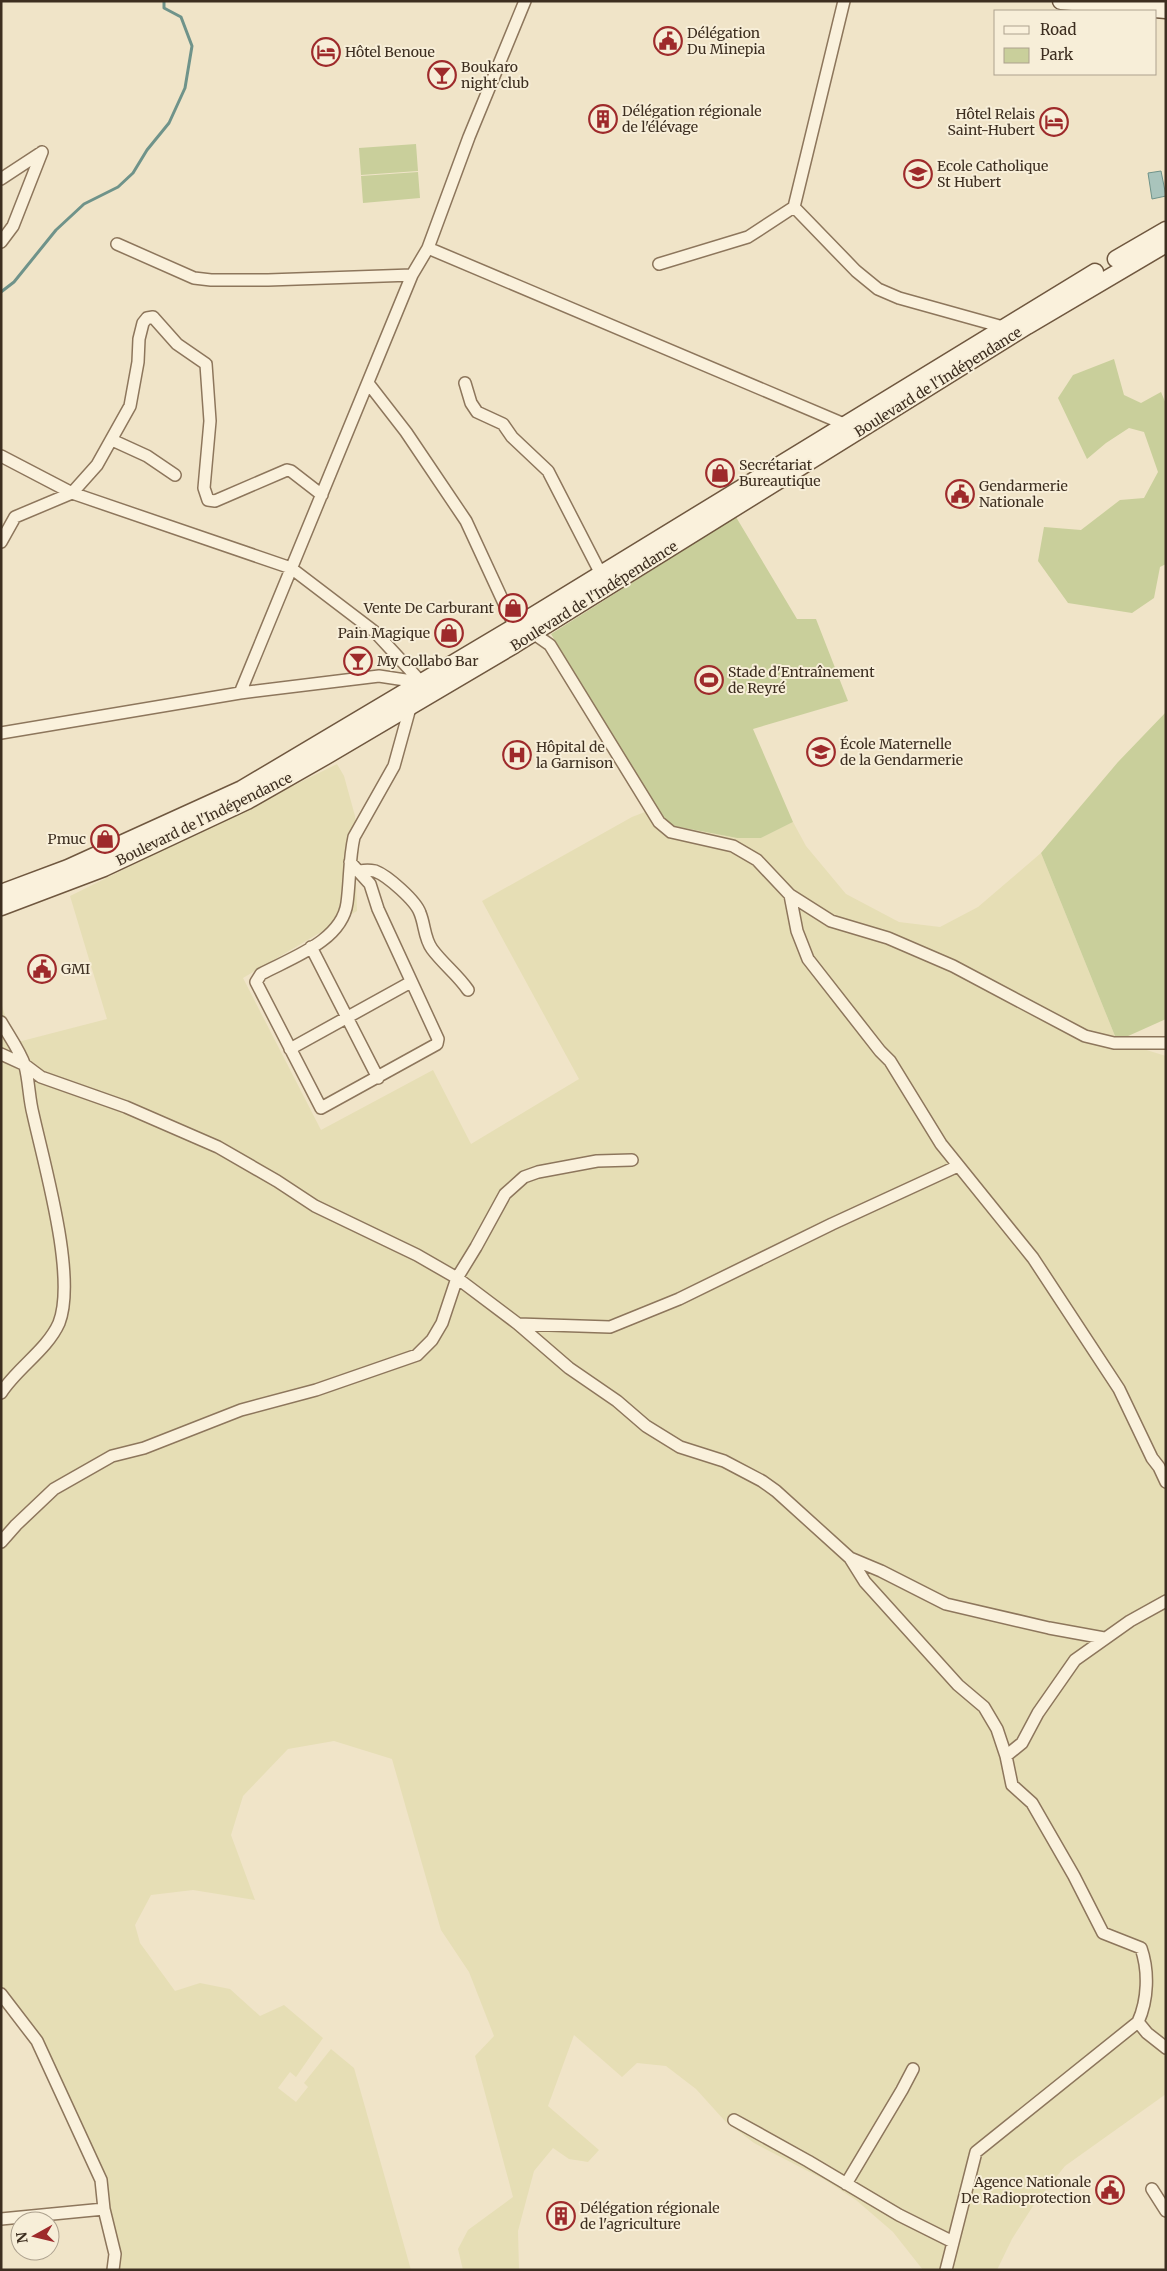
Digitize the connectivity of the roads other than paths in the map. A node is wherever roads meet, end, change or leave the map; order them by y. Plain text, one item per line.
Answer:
1 (525, 1) edge
2 (844, 1) edge
3 (1061, 1) edge
4 (1166, 10) edge
5 (1, 179) edge
6 (794, 207) junction
7 (1166, 230) edge
8 (1, 242) edge
9 (117, 244) dead end
10 (1166, 244) edge
11 (428, 248) junction
12 (659, 264) dead end
13 (412, 275) junction
14 (1004, 327) junction
15 (368, 383) junction
16 (465, 383) dead end
17 (844, 424) junction
18 (112, 440) junction
19 (1, 456) edge
20 (175, 475) dead end
21 (72, 493) junction
22 (322, 495) junction
23 (1, 542) edge
24 (292, 568) junction
25 (601, 574) junction
26 (515, 626) junction
27 (534, 633) junction
28 (419, 685) junction
29 (240, 693) junction
30 (410, 708) junction
31 (1, 732) edge
32 (350, 862) junction
33 (360, 871) junction
34 (1, 892) edge
35 (790, 895) junction
36 (1, 907) edge
37 (311, 947) junction
38 (410, 982) junction
39 (468, 990) dead end
40 (347, 1017) junction
41 (1, 1022) edge
42 (1166, 1043) edge
43 (290, 1049) junction
44 (1, 1054) edge
45 (25, 1065) junction
46 (378, 1078) junction
47 (632, 1160) dead end
48 (958, 1166) junction
49 (456, 1278) junction
50 (518, 1324) junction
51 (1, 1393) edge
52 (1166, 1482) edge
53 (1, 1542) edge
54 (850, 1558) junction
55 (1166, 1601) edge
56 (1104, 1638) junction
57 (1006, 1756) junction
58 (1, 1994) edge
59 (1138, 2022) junction
60 (1166, 2048) edge
61 (913, 2068) dead end
62 (734, 2120) dead end
63 (846, 2184) junction
64 (1152, 2189) dead end
65 (104, 2209) junction
66 (1166, 2211) edge
67 (1, 2219) edge
68 (953, 2242) junction
69 (113, 2270) edge
70 (946, 2270) edge

1 - 11 street
2 - 6 street
3 - 4 main road
5 - 8 street
6 - 12 street
6 - 14 street
7 - 14 main road, Boulevard de l'Indépendance
9 - 13 street
10 - 27 main road, Boulevard de l'Indépendance
11 - 13 street
11 - 17 street
13 - 15 street
14 - 17 main road, Boulevard de l'Indépendance
15 - 22 street
15 - 26 street
16 - 25 street
17 - 25 main road, Boulevard de l'Indépendance
18 - 20 street
18 - 21 street
18 - 22 street
19 - 21 street
21 - 23 street
21 - 24 street
22 - 24 street
24 - 28 street
24 - 29 street
25 - 26 main road, Boulevard de l'Indépendance
26 - 28 main road, Boulevard de l'Indépendance
27 - 30 main road, Boulevard de l'Indépendance
27 - 35 street
28 - 29 street
28 - 34 main road, Boulevard de l'Indépendance
29 - 31 street
30 - 32 street
30 - 36 main road, Boulevard de l'Indépendance
32 - 33 street
32 - 37 street
33 - 38 street
33 - 39 street
35 - 42 street
35 - 48 street
37 - 40 street
37 - 43 street
38 - 40 street
38 - 46 street
40 - 43 street
40 - 46 street
41 - 45 street
43 - 46 street
44 - 45 street
45 - 49 street
45 - 51 street
47 - 49 street
48 - 50 street
48 - 52 street
49 - 50 street
49 - 53 street
50 - 54 street
54 - 56 street
54 - 57 street
55 - 56 street
56 - 57 street
57 - 59 street
58 - 65 street
59 - 60 street
59 - 68 street
61 - 63 street
62 - 63 street
63 - 68 street
64 - 66 street
65 - 67 street
65 - 69 street
68 - 70 street

